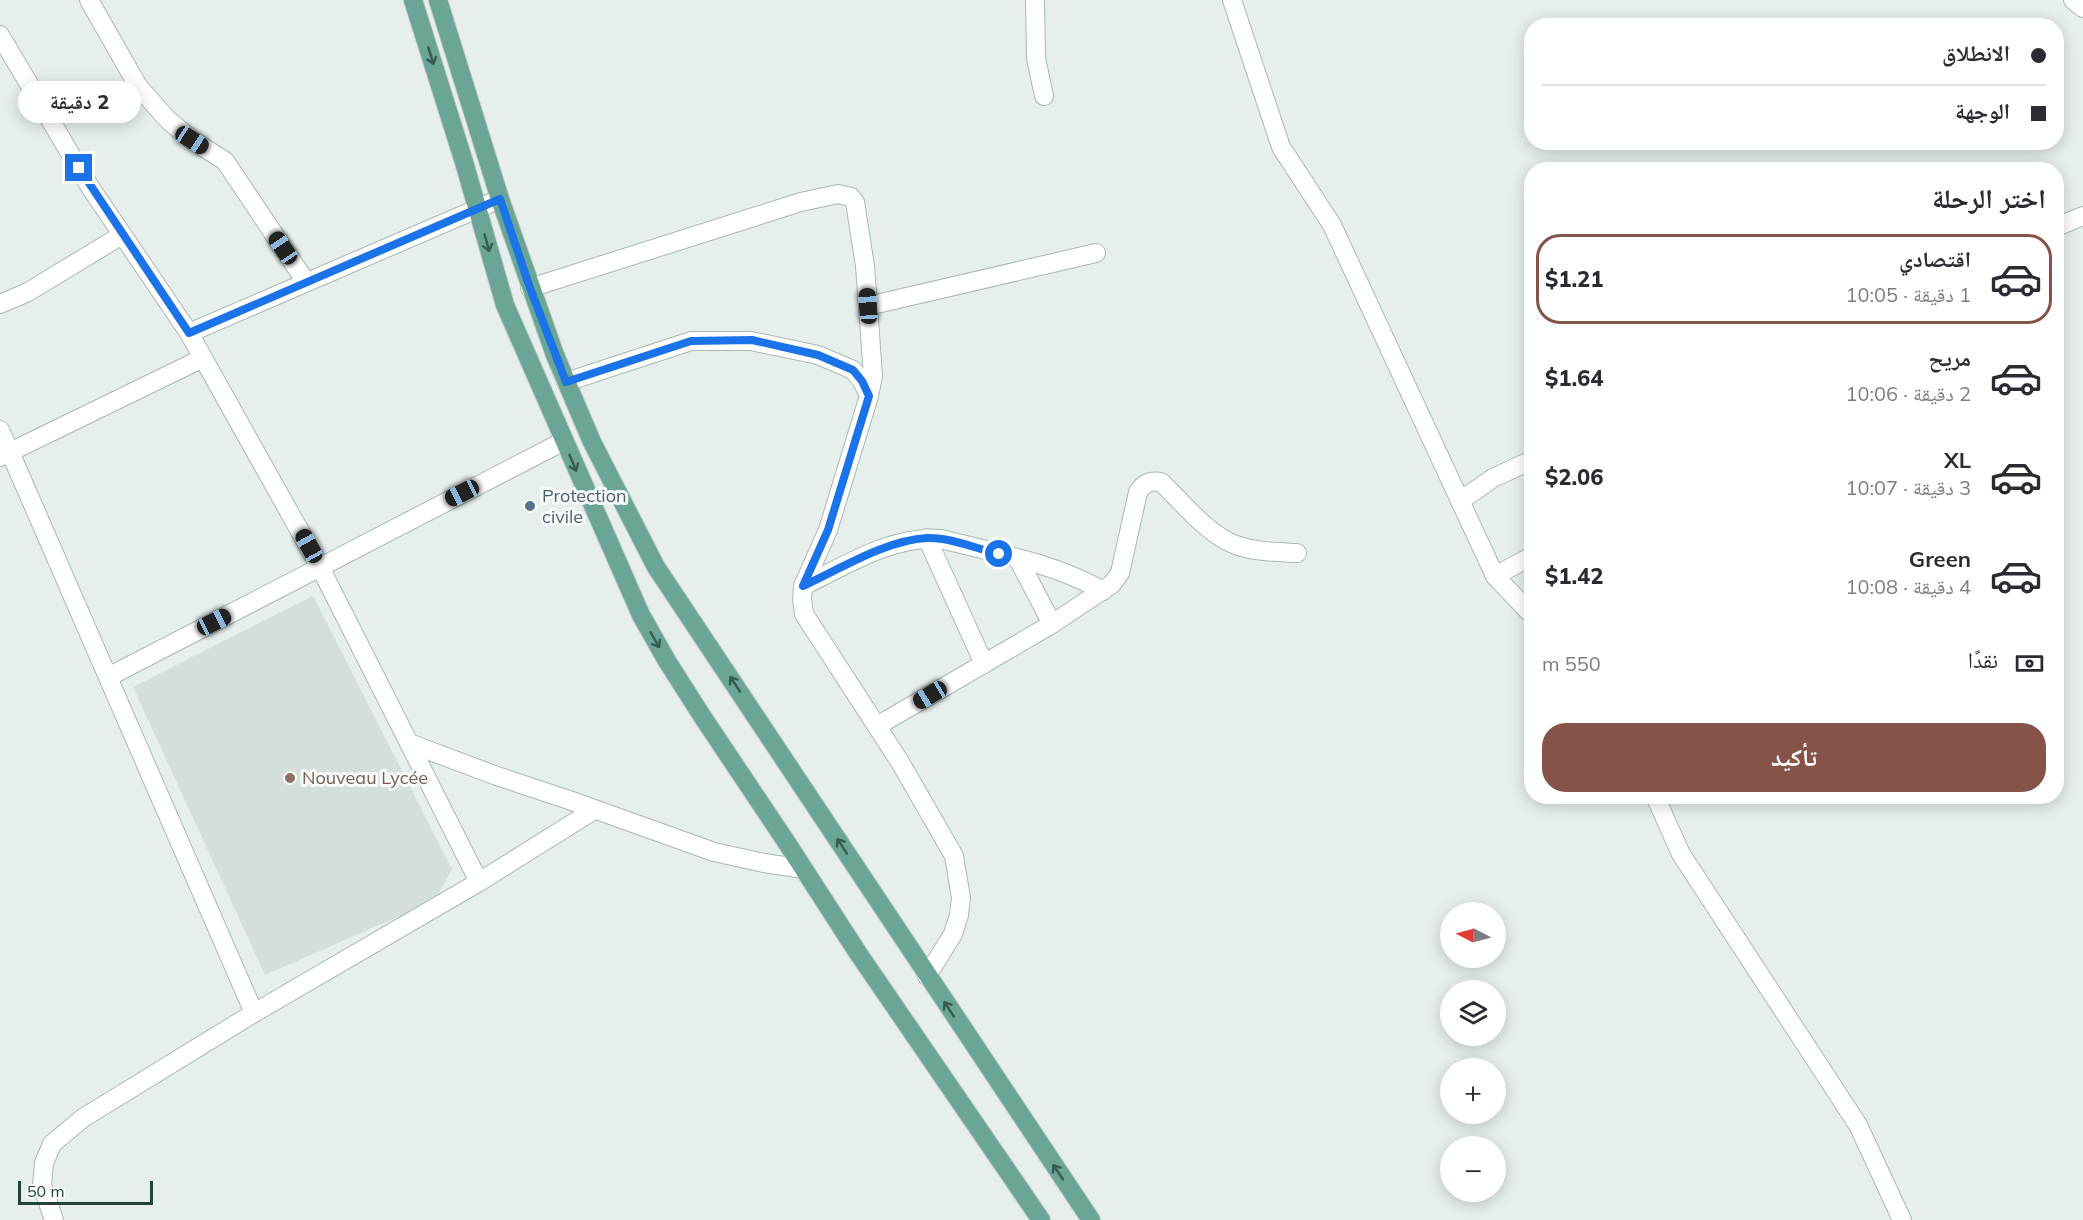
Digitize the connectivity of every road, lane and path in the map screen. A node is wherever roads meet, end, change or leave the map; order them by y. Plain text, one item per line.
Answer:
1 (89, 0) edge
2 (413, 0) edge
3 (438, 0) edge
4 (1035, 0) edge
5 (2073, 0) edge
6 (1230, 3) edge
7 (2083, 8) edge
8 (0, 35) edge
9 (1044, 96) dead end
10 (500, 199) junction
11 (477, 209) junction
12 (2083, 216) edge
13 (2064, 224) edge
14 (122, 235) junction
15 (1096, 253) dead end
16 (306, 282) junction
17 (530, 288) junction
18 (0, 304) edge
19 (868, 306) junction
20 (189, 333) junction
21 (203, 358) junction
22 (566, 382) junction
23 (869, 396) junction
24 (0, 430) edge
25 (564, 441) junction
26 (5, 454) edge
27 (1524, 464) edge
28 (1460, 501) junction
29 (927, 538) junction
30 (1297, 553) dead end
31 (1018, 559) junction
32 (1524, 560) edge
33 (320, 567) junction
34 (1495, 576) junction
35 (803, 586) junction
36 (1103, 591) junction
37 (1524, 607) edge
38 (1052, 624) junction
39 (984, 663) junction
40 (108, 677) junction
41 (877, 726) junction
42 (410, 743) junction
43 (1659, 804) edge
44 (594, 810) junction
45 (804, 869) junction
46 (478, 882) junction
47 (927, 976) junction
48 (254, 1012) junction
49 (54, 1220) edge
50 (1041, 1220) edge
51 (1090, 1220) edge
52 (1902, 1220) edge

1 - 16 street
2 -> 11 main road
3 - 10 main road
4 - 9 street
5 - 7 street
6 - 28 street
8 - 14 street
10 - 11 street
10 - 17 main road
11 - 16 street
11 -> 25 main road
12 - 13 street
14 - 18 street
14 - 20 street
15 - 19 street
16 - 20 street
17 - 19 street
17 - 22 main road
19 - 23 street
20 - 21 street
21 - 26 street
21 - 33 street
22 - 23 street
47 -> 22 main road
23 - 35 street
24 - 26 street
25 - 33 street
25 -> 45 main road
26 - 40 street
27 - 28 street
28 - 34 street
29 - 31 street
29 - 35 street
29 - 39 street
30 - 36 street
31 - 36 street
31 - 38 street
32 - 34 street
33 - 40 street
33 - 42 street
34 - 37 street
35 - 41 street
36 - 38 street
38 - 39 street
39 - 41 street
40 - 48 street
41 - 47 street
42 - 44 street
42 - 46 street
43 - 52 street
44 - 45 street
44 - 46 street
45 - 50 main road
46 - 48 street
51 -> 47 main road
48 - 49 street

